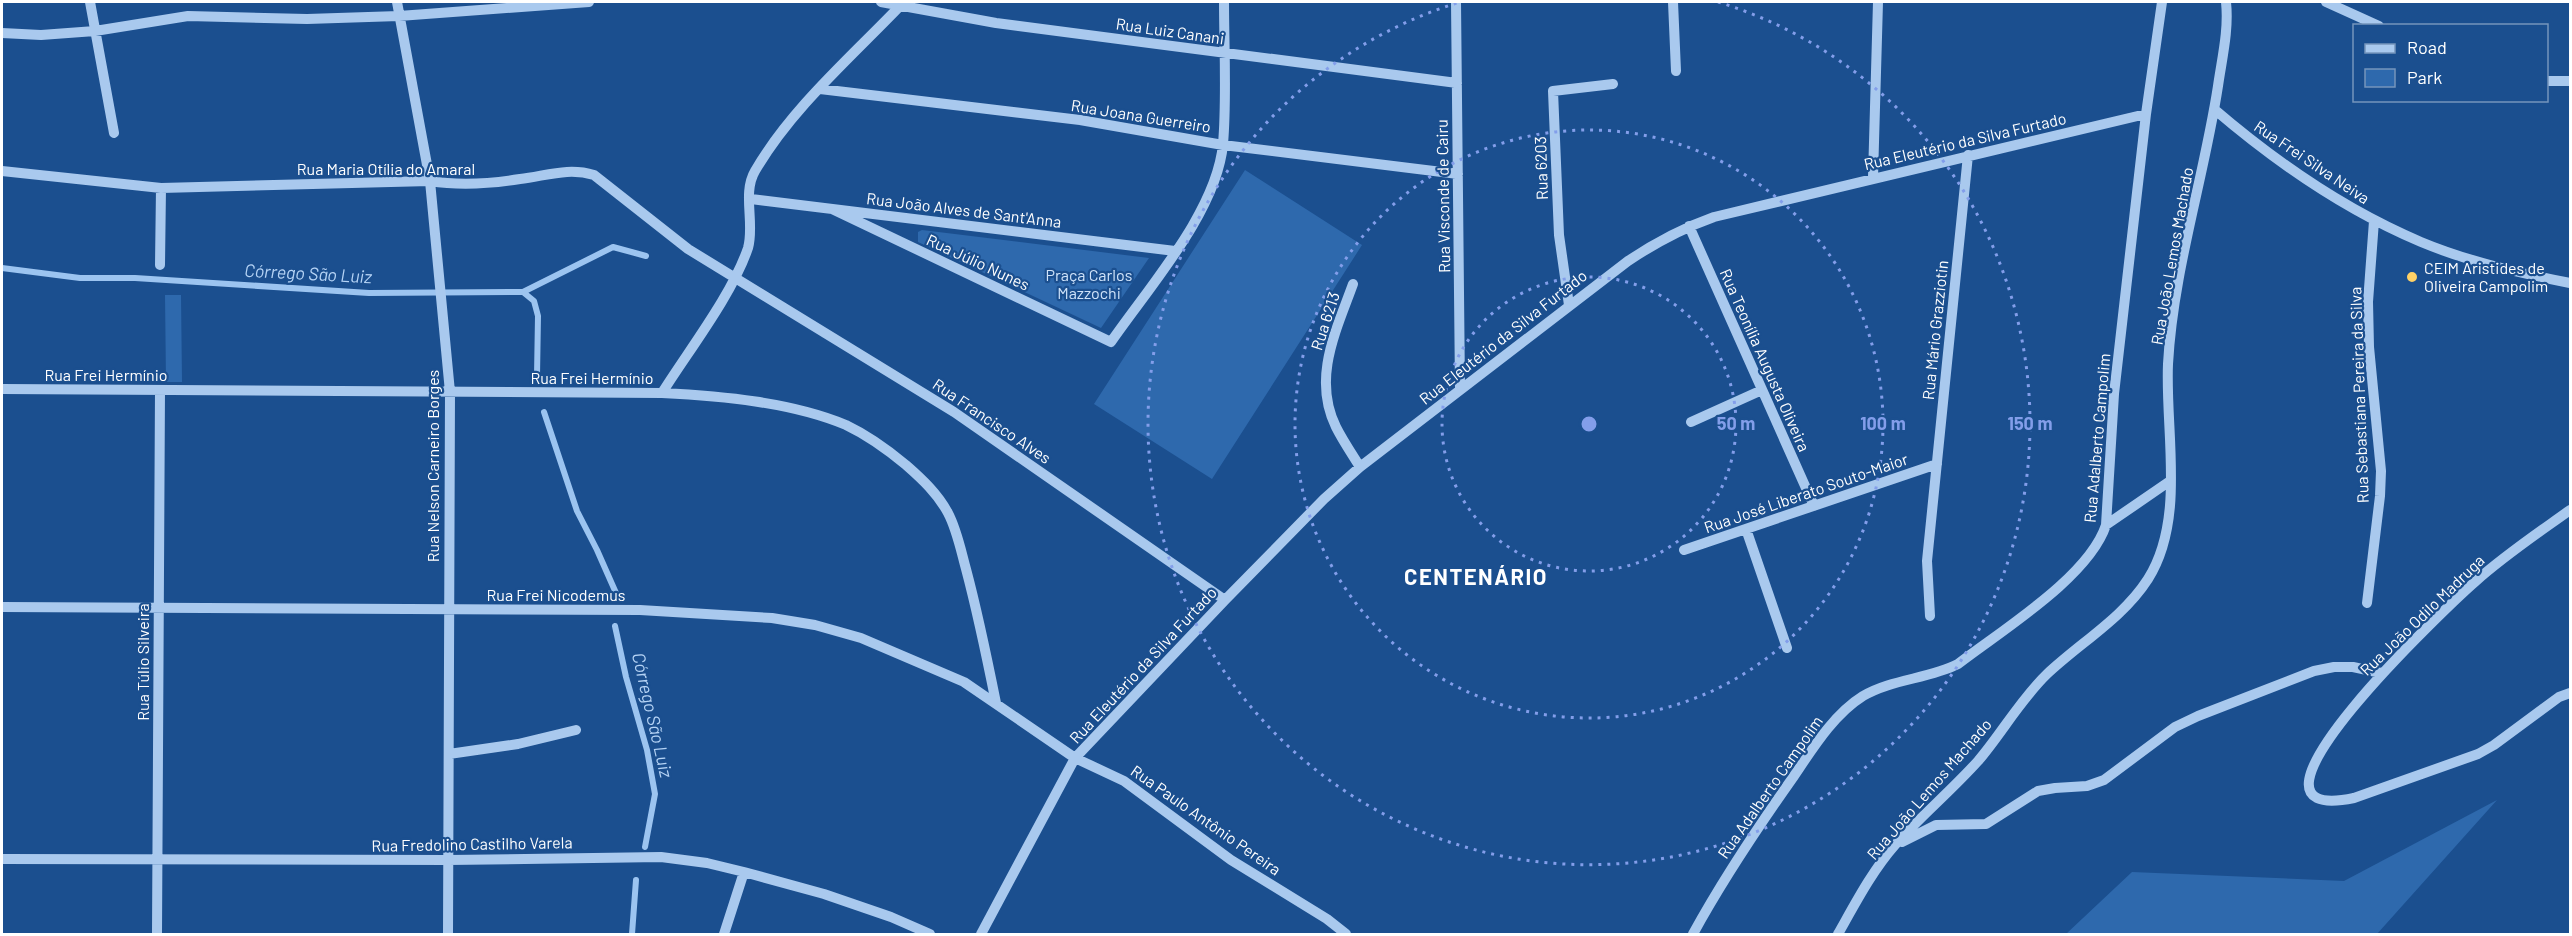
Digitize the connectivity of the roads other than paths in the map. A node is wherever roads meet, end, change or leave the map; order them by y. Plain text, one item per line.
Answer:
1 (90, 2) edge
2 (397, 2) edge
3 (589, 2) edge
4 (881, 2) edge
5 (1224, 2) edge
6 (1456, 2) edge
7 (1673, 2) edge
8 (1878, 2) edge
9 (2162, 2) edge
10 (2226, 2) edge
11 (2326, 2) edge
12 (899, 7) junction
13 (399, 16) junction
14 (2375, 24) edge
15 (95, 31) junction
16 (2, 33) edge
17 (1224, 53) junction
18 (1676, 71) dead end
19 (2548, 81) edge
20 (2571, 81) edge
21 (1457, 84) junction
22 (1613, 84) dead end
23 (820, 89) junction
24 (2214, 109) junction
25 (2146, 114) junction
26 (114, 133) dead end
27 (1223, 145) junction
28 (1968, 155) junction
29 (2, 171) edge
30 (1458, 174) junction
31 (1873, 177) junction
32 (430, 181) junction
33 (161, 188) junction
34 (751, 199) junction
35 (832, 209) junction
36 (2374, 221) junction
37 (1689, 226) junction
38 (1174, 251) junction
39 (160, 265) dead end
40 (736, 278) junction
41 (2571, 283) edge
42 (1353, 284) dead end
43 (1569, 305) junction
44 (2, 389) edge
45 (1460, 389) junction
46 (160, 390) junction
47 (1762, 390) junction
48 (450, 392) junction
49 (662, 393) junction
50 (1691, 422) dead end
51 (1937, 464) junction
52 (1360, 467) junction
53 (2170, 481) junction
54 (1814, 506) junction
55 (2571, 510) edge
56 (2106, 525) junction
57 (1746, 529) junction
58 (1684, 550) dead end
59 (1225, 600) junction
60 (2367, 603) dead end
61 (2, 607) edge
62 (159, 608) junction
63 (449, 610) junction
64 (1930, 616) dead end
65 (1786, 648) dead end
66 (2382, 673) junction
67 (2571, 693) edge
68 (996, 703) junction
69 (576, 730) dead end
70 (448, 754) junction
71 (1076, 758) junction
72 (1893, 846) junction
73 (2, 859) edge
74 (157, 860) junction
75 (448, 860) junction
76 (744, 872) junction
77 (157, 934) edge
78 (448, 934) edge
79 (724, 934) edge
80 (930, 934) edge
81 (981, 934) edge
82 (1346, 934) edge
83 (1693, 934) edge
84 (1838, 934) edge

1 - 15 street
2 - 13 street, Rua Nelson Carneiro Borges
3 - 13 street
4 - 12 street, Rua Luiz Canani
5 - 17 street
6 - 21 street, Rua Visconde de Cairu
7 - 18 street
8 - 31 street
9 - 25 street
10 - 24 street, Rua João Lemos Machado
11 - 14 street
12 - 17 street, Rua Luiz Canani
12 - 23 street
13 - 15 street
13 - 32 street, Rua Nelson Carneiro Borges
15 - 16 street
15 - 26 street
17 - 21 street, Rua Luiz Canani
17 - 27 street
19 - 20 street
21 - 30 street, Rua Visconde de Cairu
22 - 43 street, Rua 6203
23 - 27 street, Rua Joana Guerreiro
23 - 34 street
24 - 36 street, Rua Frei Silva Neiva
24 - 53 street, Rua João Lemos Machado
25 - 28 street, Rua Eleutério da Silva Furtado
25 - 56 street, Rua Adalberto Campolim
27 - 30 street, Rua Joana Guerreiro
27 - 38 street
28 - 31 street, Rua Eleutério da Silva Furtado
28 - 51 street, Rua Mário Grazziotin
29 - 33 street, Rua Maria Otília do Amaral
30 - 45 street, Rua Visconde de Cairu
31 - 37 street, Rua Eleutério da Silva Furtado
32 - 33 street, Rua Maria Otília do Amaral
32 - 40 street, Rua Maria Otília do Amaral
32 - 48 street, Rua Nelson Carneiro Borges
33 - 39 street
34 - 35 street, Rua João Alves de Sant'Anna
34 - 40 street
35 - 38 street, Rua João Alves de Sant'Anna
35 - 38 street, Rua Júlio Nunes
36 - 41 street, Rua Frei Silva Neiva
36 - 60 street, Rua Sebastiana Pereira da Silva
37 - 43 street, Rua Eleutério da Silva Furtado
37 - 47 street, Rua Teonília Augusta Oliveira
40 - 49 street
40 - 59 street, Rua Francisco Alves
42 - 52 street, Rua 6213
43 - 45 street, Rua Eleutério da Silva Furtado
44 - 46 street, Rua Frei Hermínio
45 - 52 street, Rua Eleutério da Silva Furtado
46 - 48 street, Rua Frei Hermínio
46 - 62 street, Rua Túlio Silveira
47 - 50 street
47 - 54 street, Rua Teonília Augusta Oliveira
48 - 49 street, Rua Frei Hermínio
48 - 63 street, Rua Nelson Carneiro Borges
49 - 68 street, Rua Frei Hermínio
51 - 54 street, Rua José Liberato Souto-Maior
51 - 64 street, Rua Mário Grazziotin
52 - 59 street, Rua Eleutério da Silva Furtado
53 - 56 street
53 - 72 street, Rua João Lemos Machado
54 - 57 street, Rua José Liberato Souto-Maior
55 - 66 street, Rua João Odilo Madruga
56 - 83 street, Rua Adalberto Campolim
57 - 58 street, Rua José Liberato Souto-Maior
57 - 65 street
59 - 71 street, Rua Eleutério da Silva Furtado
61 - 62 street, Rua Frei Nicodemus
62 - 63 street, Rua Frei Nicodemus
62 - 74 street, Rua Túlio Silveira
63 - 68 street, Rua Frei Nicodemus
63 - 70 street, Rua Nelson Carneiro Borges
66 - 67 street, Rua João Odilo Madruga
66 - 72 street
68 - 71 street, Rua Frei Nicodemus
69 - 70 street
70 - 75 street, Rua Nelson Carneiro Borges
71 - 81 street, Rua Eleutério da Silva Furtado
71 - 82 street, Rua Paulo Antônio Pereira
72 - 84 street, Rua João Lemos Machado
73 - 74 street, Rua Fredolino Castilho Varela
74 - 75 street, Rua Fredolino Castilho Varela
74 - 77 street, Rua Túlio Silveira
75 - 76 street, Rua Fredolino Castilho Varela
75 - 78 street, Rua Nelson Carneiro Borges
76 - 79 street
76 - 80 street, Rua Fredolino Castilho Varela

